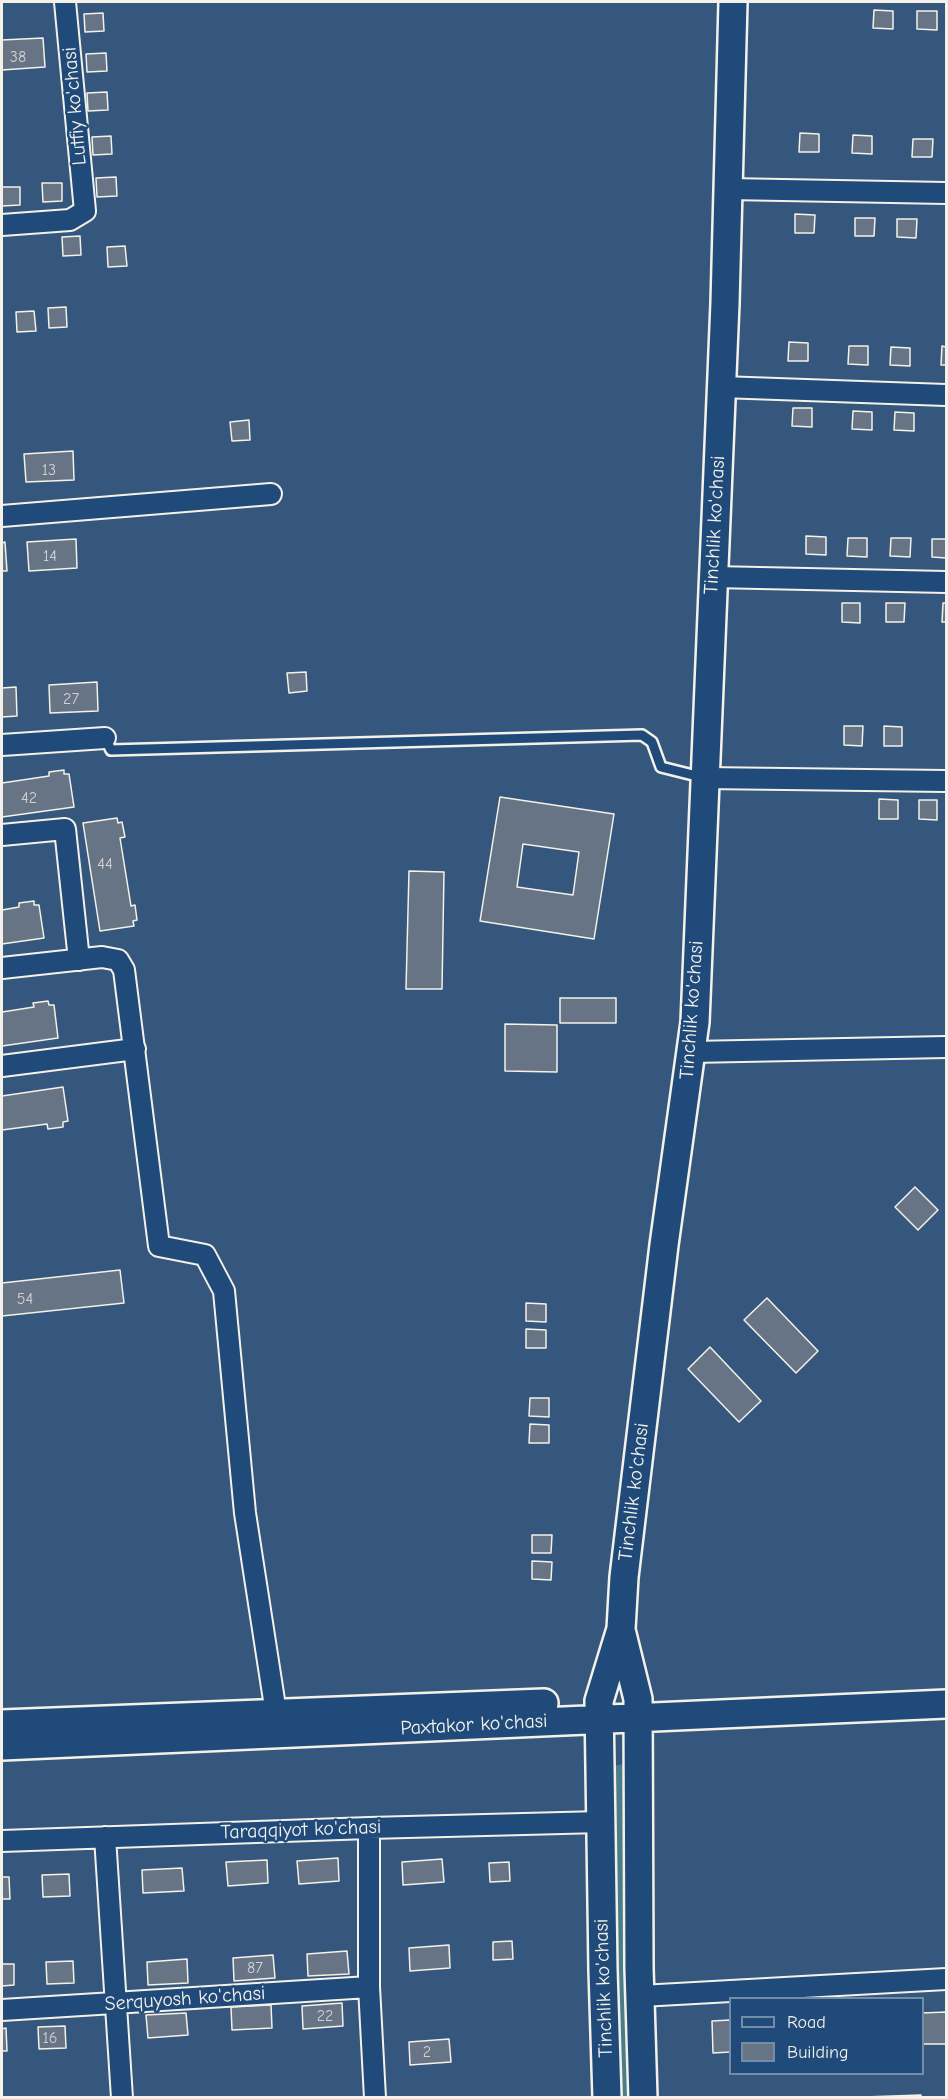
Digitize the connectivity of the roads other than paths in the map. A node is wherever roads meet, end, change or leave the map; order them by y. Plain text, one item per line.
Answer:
1 (65, 2) edge
2 (733, 2) edge
3 (751, 2) edge
4 (732, 48) junction
5 (728, 189) junction
6 (946, 193) edge
7 (2, 225) edge
8 (721, 387) junction
9 (946, 395) edge
10 (271, 494) dead end
11 (2, 516) edge
12 (713, 577) junction
13 (946, 582) edge
14 (105, 738) joint
15 (2, 745) edge
16 (704, 778) junction
17 (946, 781) edge
18 (2, 835) edge
19 (79, 960) junction
20 (2, 968) edge
21 (946, 1047) edge
22 (135, 1049) junction
23 (691, 1052) junction
24 (2, 1066) edge
25 (621, 1629) junction
26 (946, 1686) edge
27 (946, 1704) edge
28 (638, 1708) junction
29 (599, 1710) junction
30 (276, 1713) junction
31 (2, 1724) edge
32 (2, 1746) edge
33 (601, 1822) junction
34 (369, 1828) junction
35 (105, 1837) junction
36 (2, 1841) edge
37 (946, 1979) edge
38 (369, 1987) junction
39 (641, 1996) junction
40 (115, 2004) junction
41 (2, 2010) edge
42 (122, 2097) edge
43 (375, 2097) edge
44 (607, 2097) edge
45 (643, 2097) edge

1 - 7 street, Lutfiy ko'chasi
2 - 4 main road, Tinchlik ko'chasi
3 - 4 main road
4 - 5 main road, Tinchlik ko'chasi
5 - 6 street
5 - 8 main road, Tinchlik ko'chasi
8 - 9 street
8 - 12 main road, Tinchlik ko'chasi
10 - 11 street
12 - 13 street
12 - 16 main road, Tinchlik ko'chasi
14 - 15 street
14 - 16 lane
16 - 17 street
16 - 23 main road, Tinchlik ko'chasi
18 - 19 street
19 - 20 street
19 - 22 street
21 - 23 street
22 - 24 street
22 - 30 street
23 - 25 main road, Tinchlik ko'chasi
25 - 28 main road, Tinchlik ko'chasi
25 - 29 main road, Tinchlik ko'chasi
26 - 28 main road, Paxtakor ko'chasi
27 - 28 main road, Paxtakor ko'chasi
28 - 29 main road, Paxtakor ko'chasi
28 - 39 main road, Tinchlik ko'chasi
29 - 30 main road, Paxtakor ko'chasi
29 - 32 main road, Paxtakor ko'chasi
29 - 33 main road, Tinchlik ko'chasi
30 - 31 main road, Paxtakor ko'chasi
33 - 34 street, Taraqqiyot ko'chasi
33 - 44 main road, Tinchlik ko'chasi
34 - 35 street, Taraqqiyot ko'chasi
34 - 38 street
35 - 36 street, Taraqqiyot ko'chasi
35 - 40 street
37 - 39 street
38 - 40 street, Serquyosh ko'chasi
38 - 43 street
39 - 45 main road, Tinchlik ko'chasi
40 - 41 street, Serquyosh ko'chasi
40 - 42 street

